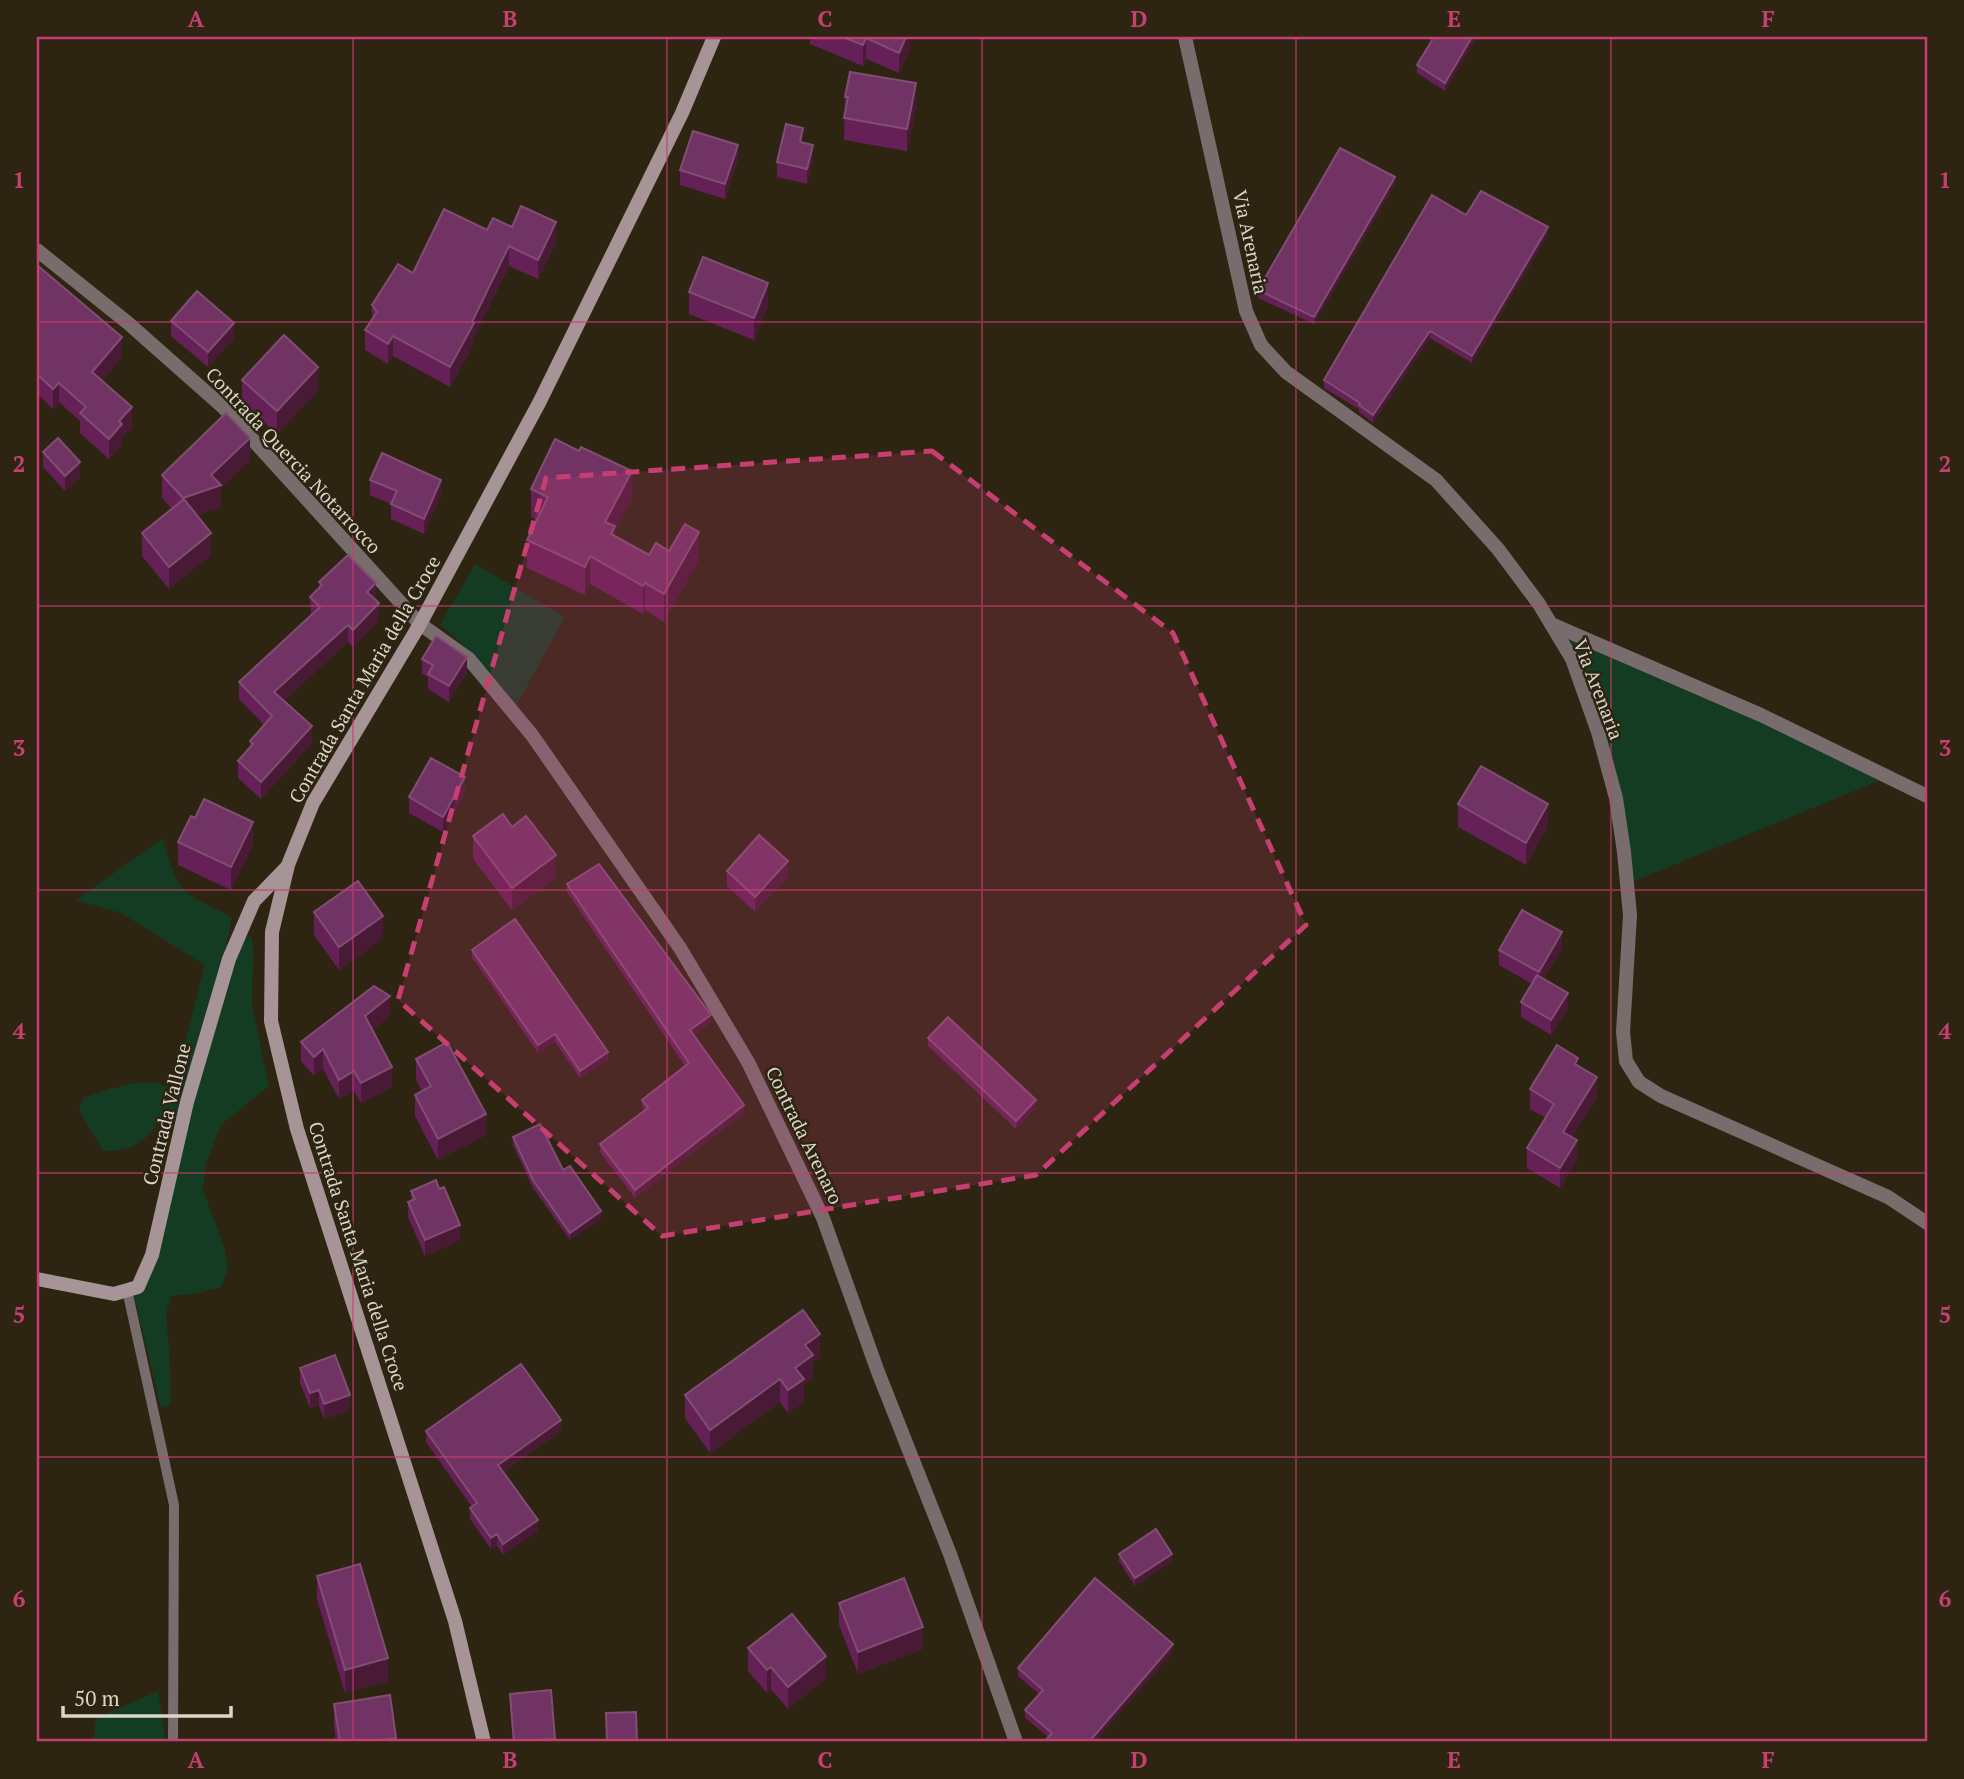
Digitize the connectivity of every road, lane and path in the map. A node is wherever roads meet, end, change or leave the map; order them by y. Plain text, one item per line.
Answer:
1 (714, 37) edge
2 (1185, 37) edge
3 (37, 250) edge
4 (420, 624) junction
5 (1551, 624) junction
6 (1927, 796) edge
7 (288, 865) junction
8 (1927, 1223) edge
9 (37, 1279) edge
10 (127, 1290) junction
11 (173, 1742) edge
12 (484, 1742) edge
13 (1016, 1742) edge

1 - 4 main road, Contrada Santa Maria della Croce
2 - 5 street, Via Arenaria
3 - 4 street, Contrada Quercia Notarrocco
4 - 7 main road, Contrada Santa Maria della Croce
4 - 13 street, Contrada Arenaro
5 - 6 street
5 - 8 street, Via Arenaria
7 - 10 main road, Contrada Vallone
7 - 12 main road, Contrada Santa Maria della Croce
9 - 10 main road
10 - 11 lane

